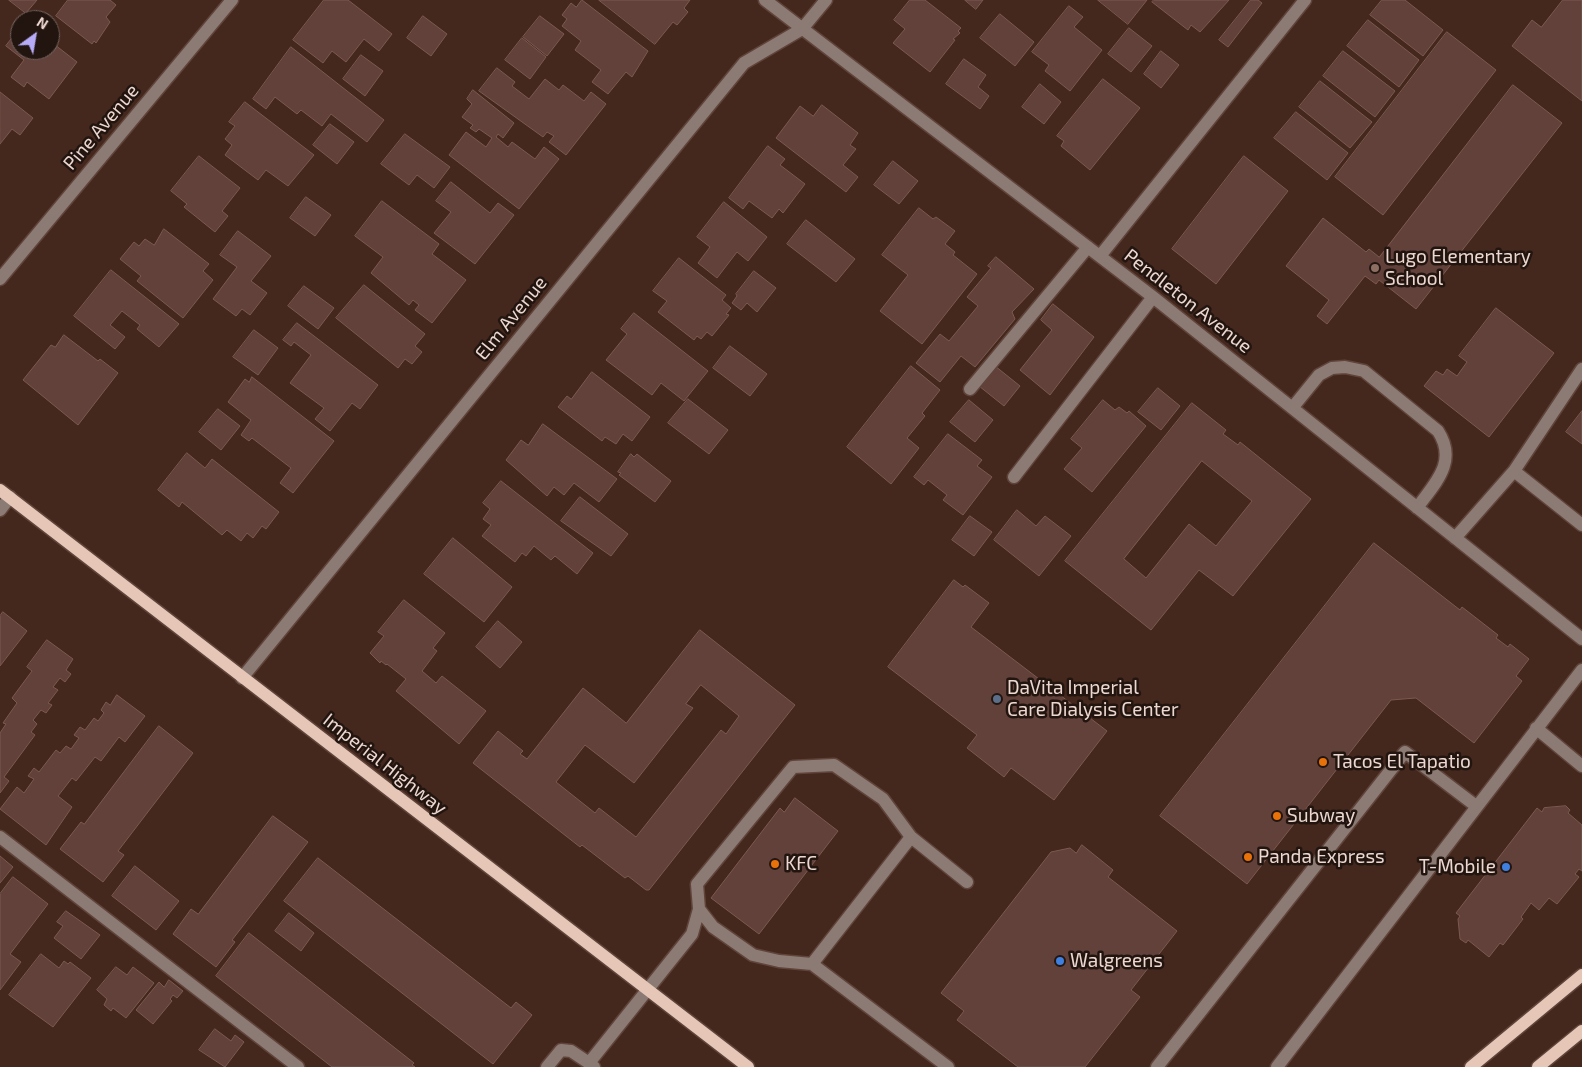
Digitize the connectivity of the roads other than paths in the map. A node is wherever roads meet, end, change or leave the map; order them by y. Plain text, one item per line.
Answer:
1 (232, 0) edge
2 (765, 0) edge
3 (826, 0) edge
4 (1305, 0) edge
5 (802, 29) junction
6 (1088, 247) junction
7 (1100, 256) junction
8 (0, 279) edge
9 (1153, 297) junction
10 (1582, 370) edge
11 (970, 389) dead end
12 (1293, 407) junction
13 (1514, 471) junction
14 (1014, 476) dead end
15 (5, 493) edge
16 (1417, 508) junction
17 (0, 510) edge
18 (1582, 525) edge
19 (1455, 538) junction
20 (1582, 639) edge
21 (1582, 670) edge
22 (242, 678) junction
23 (1536, 728) junction
24 (1582, 766) edge
25 (1476, 806) junction
26 (0, 837) edge
27 (911, 837) junction
28 (967, 882) dead end
29 (699, 909) junction
30 (812, 964) junction
31 (1582, 975) edge
32 (646, 988) junction
33 (1582, 1031) edge
34 (591, 1065) edge
35 (745, 1066) edge
36 (298, 1067) edge
37 (547, 1067) edge
38 (948, 1067) edge
39 (1158, 1067) edge
40 (1277, 1067) edge
41 (1471, 1067) edge
42 (1538, 1067) edge

1 - 8 street, Pine Avenue
2 - 5 street, Pendleton Avenue
3 - 5 street, Elm Avenue
4 - 7 street
5 - 6 street, Pendleton Avenue
5 - 22 street, Elm Avenue
6 - 7 street, Pendleton Avenue
6 - 11 street
7 - 9 street, Pendleton Avenue
9 - 12 street, Pendleton Avenue
9 - 14 street
10 - 13 street
12 - 16 street, Pendleton Avenue
12 - 16 street
13 - 18 street
13 - 19 street
15 - 17 street
15 - 22 main road, Imperial Highway
16 - 19 street, Pendleton Avenue
19 - 20 street, Pendleton Avenue
21 - 23 street
22 - 32 main road, Imperial Highway
23 - 24 street
23 - 25 street
25 - 39 street
25 - 40 street
26 - 36 street
27 - 28 street
27 - 29 street
27 - 30 street
29 - 30 street
29 - 32 street
30 - 38 street
31 - 41 main road
32 - 34 street
32 - 35 main road, Imperial Highway
33 - 42 main road
34 - 37 street

